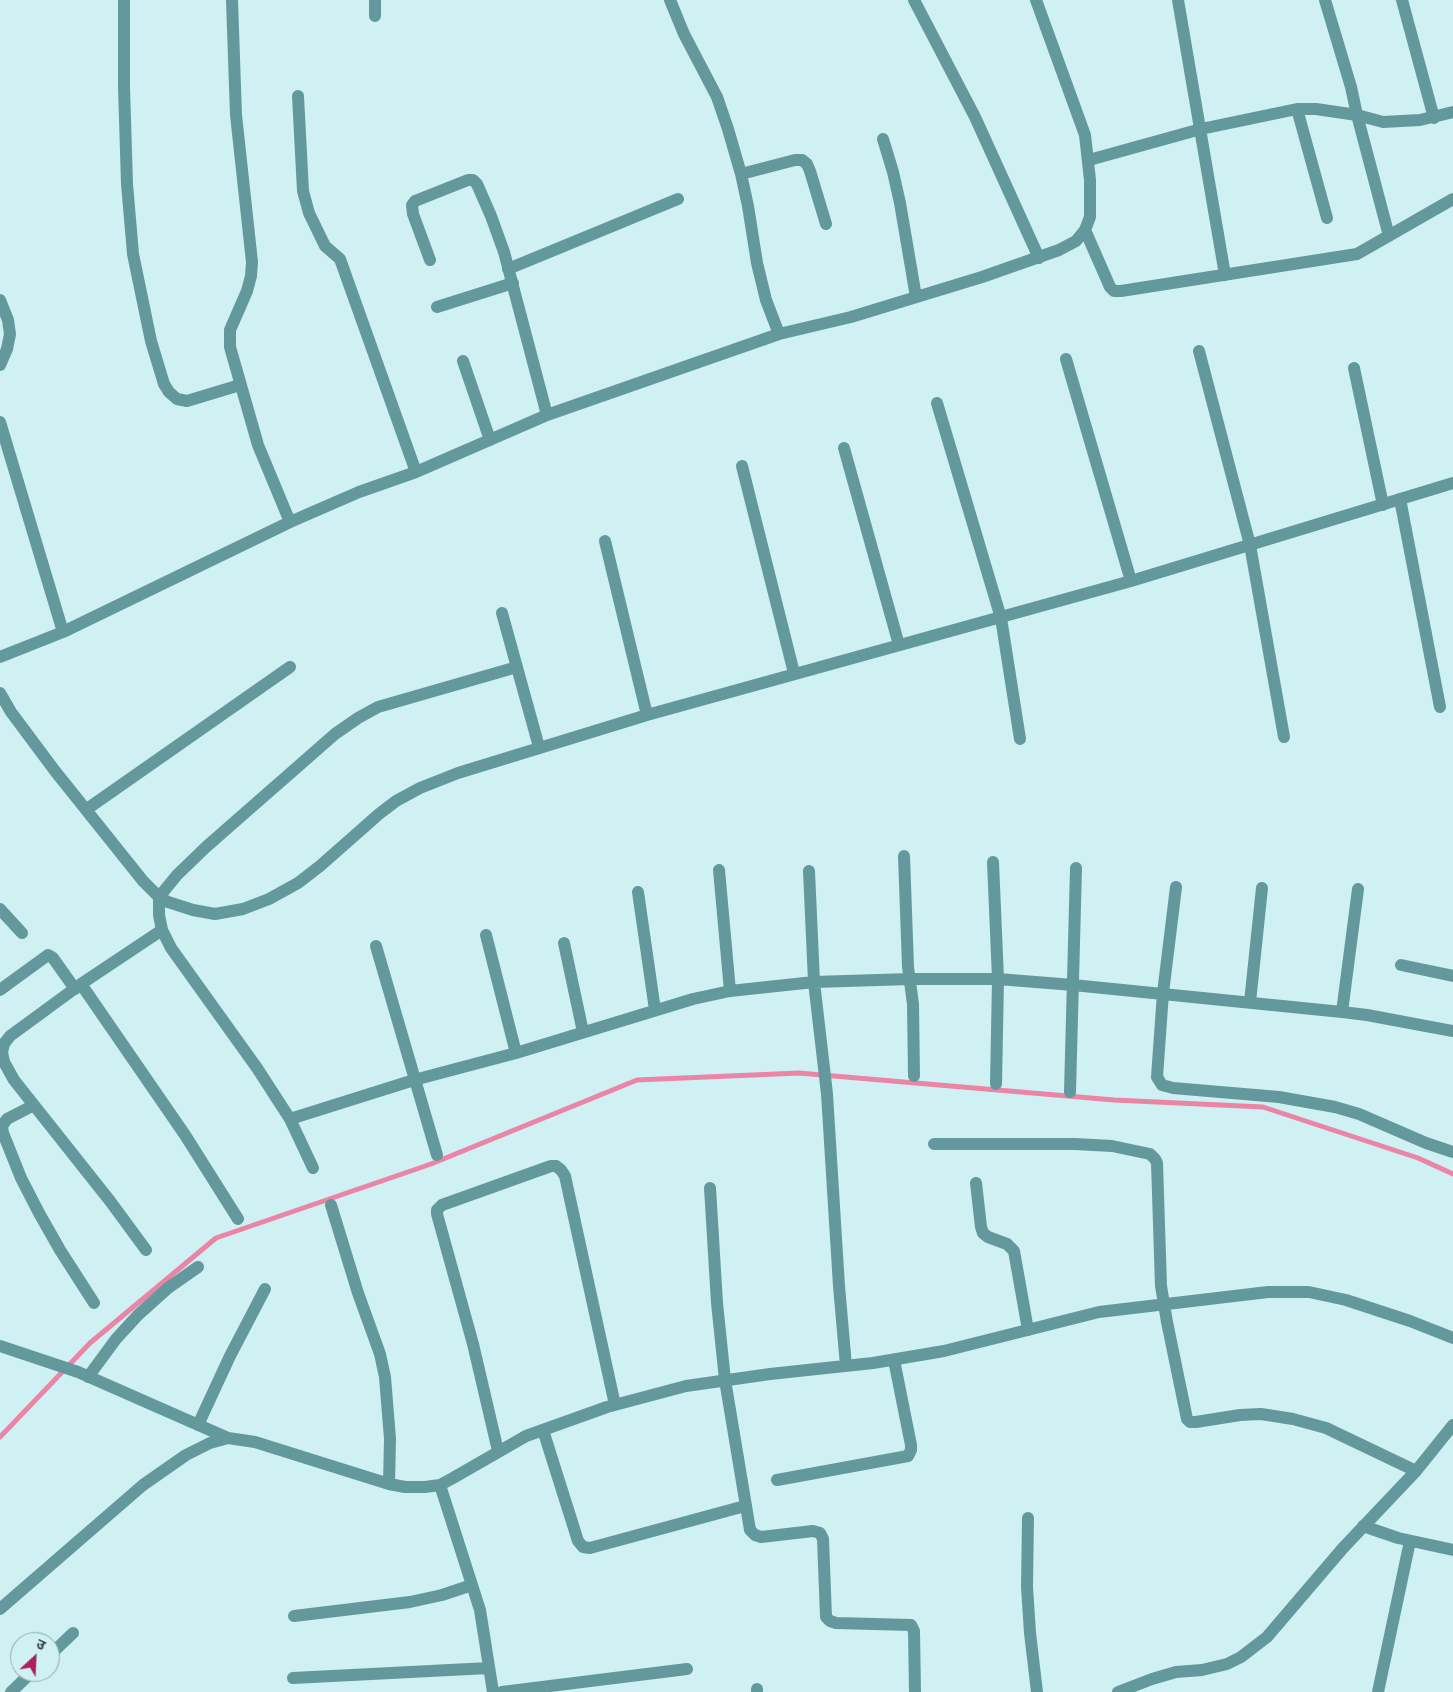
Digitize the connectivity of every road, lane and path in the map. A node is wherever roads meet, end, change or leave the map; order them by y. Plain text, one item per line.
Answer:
1 (124, 0) edge
2 (232, 0) edge
3 (375, 0) edge
4 (670, 0) edge
5 (914, 0) edge
6 (1036, 0) edge
7 (1178, 0) edge
8 (1325, 0) edge
9 (1402, 0) edge
10 (375, 16) dead end
11 (298, 96) dead end
12 (1297, 109) junction
13 (1453, 112) edge
14 (1357, 115) junction
15 (1434, 118) junction
16 (1201, 129) junction
17 (883, 139) dead end
18 (1089, 160) junction
19 (741, 174) junction
20 (678, 199) dead end
21 (1453, 199) edge
22 (1327, 218) dead end
23 (826, 224) dead end
24 (1085, 230) junction
25 (1389, 236) junction
26 (1039, 258) junction
27 (430, 260) dead end
28 (508, 268) junction
29 (1225, 275) junction
30 (513, 283) junction
31 (916, 297) junction
32 (0, 300) edge
33 (437, 307) dead end
34 (779, 334) junction
35 (1199, 351) dead end
36 (1066, 359) dead end
37 (463, 361) dead end
38 (0, 365) edge
39 (1354, 368) dead end
40 (241, 390) junction
41 (938, 403) dead end
42 (547, 415) junction
43 (0, 422) edge
44 (490, 440) junction
45 (844, 448) dead end
46 (742, 466) dead end
47 (416, 472) junction
48 (1453, 483) edge
49 (1400, 499) junction
50 (1383, 505) junction
51 (290, 522) junction
52 (605, 541) dead end
53 (1250, 545) junction
54 (1132, 581) junction
55 (502, 613) dead end
56 (1001, 618) junction
57 (63, 632) junction
58 (899, 645) junction
59 (0, 657) edge
60 (290, 667) dead end
61 (517, 667) junction
62 (794, 673) junction
63 (0, 693) edge
64 (1440, 707) dead end
65 (647, 714) junction
66 (1284, 736) dead end
67 (1020, 739) dead end
68 (539, 747) junction
69 (87, 809) junction
70 (904, 856) dead end
71 (993, 862) dead end
72 (1076, 868) dead end
73 (719, 870) dead end
74 (809, 871) dead end
75 (1176, 887) dead end
76 (1262, 888) dead end
77 (1358, 889) dead end
78 (638, 892) dead end
79 (158, 897) junction
80 (0, 909) edge
81 (162, 930) junction
82 (22, 934) dead end
83 (486, 935) dead end
84 (564, 944) dead end
85 (376, 946) dead end
86 (1401, 965) dead end
87 (1453, 976) edge
88 (910, 979) junction
89 (998, 979) junction
90 (814, 982) junction
91 (1073, 985) junction
92 (78, 986) junction
93 (0, 990) edge
94 (730, 991) junction
95 (1163, 993) junction
96 (1250, 1002) junction
97 (655, 1010) junction
98 (1342, 1012) junction
99 (1453, 1031) edge
100 (583, 1032) junction
101 (516, 1053) junction
102 (914, 1076) dead end
103 (414, 1080) junction
104 (996, 1084) dead end
105 (1070, 1092) dead end
106 (34, 1105) junction
107 (290, 1119) junction
108 (934, 1144) dead end
109 (1453, 1152) edge
110 (437, 1155) dead end
111 (313, 1168) dead end
112 (976, 1183) dead end
113 (710, 1188) dead end
114 (332, 1205) dead end
115 (238, 1219) dead end
116 (146, 1250) dead end
117 (198, 1267) dead end
118 (265, 1289) dead end
119 (94, 1303) dead end
120 (1164, 1304) junction
121 (1028, 1330) junction
122 (1453, 1338) edge
123 (0, 1346) edge
124 (894, 1360) junction
125 (846, 1366) junction
126 (83, 1375) junction
127 (725, 1380) junction
128 (615, 1405) junction
129 (198, 1425) junction
130 (1453, 1425) edge
131 (543, 1430) junction
132 (228, 1438) junction
133 (498, 1451) junction
134 (1416, 1471) junction
135 (776, 1480) dead end
136 (389, 1484) junction
137 (440, 1485) junction
138 (745, 1506) junction
139 (1028, 1518) dead end
140 (1363, 1526) junction
141 (1410, 1541) junction
142 (1453, 1550) edge
143 (472, 1585) junction
144 (0, 1609) edge
145 (294, 1616) dead end
146 (74, 1633) dead end
147 (60, 1646) edge
148 (489, 1668) junction
149 (687, 1669) dead end
150 (293, 1678) dead end
151 (22, 1682) edge
152 (11, 1692) edge
153 (493, 1692) edge
154 (502, 1692) edge
155 (914, 1692) edge
156 (1037, 1692) edge
157 (1118, 1692) edge
158 (1378, 1692) edge

1 - 40 street
2 - 40 street
3 - 10 street
4 - 19 street
5 - 26 street
6 - 18 street
7 - 16 street
8 - 14 street
9 - 15 street
11 - 47 street
12 - 14 street
12 - 16 street
12 - 22 street
13 - 15 street
14 - 15 street
14 - 25 street
16 - 18 street
16 - 29 street
17 - 31 street
18 - 24 street
19 - 23 street
19 - 34 street
20 - 28 street
21 - 25 street
24 - 26 street
24 - 29 street
25 - 29 street
26 - 31 street
27 - 28 street
28 - 30 street
30 - 33 street
30 - 42 street
31 - 34 street
32 - 38 street
34 - 42 street
35 - 53 street
36 - 54 street
37 - 44 street
39 - 50 street
40 - 51 street
41 - 56 street
42 - 44 street
43 - 57 street
44 - 47 street
45 - 58 street
46 - 62 street
47 - 51 street
48 - 49 street
49 - 50 street
49 - 64 street
50 - 53 street
51 - 57 street
52 - 65 street
53 - 54 street
53 - 66 street
54 - 56 street
55 - 61 street
56 - 58 street
56 - 67 street
57 - 59 street
58 - 62 street
60 - 69 street
61 - 68 street
61 - 79 street
62 - 65 street
63 - 69 street
65 - 68 street
68 - 79 street
69 - 79 street
70 - 88 street
71 - 89 street
72 - 91 street
73 - 94 street
74 - 90 street
75 - 95 street
76 - 96 street
77 - 98 street
78 - 97 street
79 - 81 street
80 - 82 street
81 - 92 street
81 - 107 street
83 - 101 street
84 - 100 street
85 - 103 street
86 - 87 street
88 - 89 street
88 - 90 street
88 - 102 street
89 - 91 street
89 - 104 street
90 - 94 street
90 - 125 street
91 - 95 street
91 - 105 street
92 - 93 street
92 - 106 street
92 - 115 street
94 - 97 street
95 - 96 street
95 - 109 street
96 - 98 street
97 - 100 street
98 - 99 street
100 - 101 street
101 - 103 street
103 - 107 street
103 - 110 street
106 - 116 street
106 - 119 street
107 - 111 street
108 - 120 street
112 - 121 street
113 - 127 street
114 - 136 street
117 - 126 street
118 - 129 street
120 - 121 street
120 - 122 street
120 - 134 street
121 - 124 street
123 - 126 street
124 - 125 street
124 - 135 street
125 - 127 street
126 - 129 street
127 - 128 street
127 - 138 street
128 - 131 street
128 - 133 street
129 - 132 street
130 - 134 street
131 - 133 street
131 - 138 street
132 - 136 street
132 - 144 street
133 - 137 street
134 - 140 street
136 - 137 street
137 - 143 street
138 - 155 street
139 - 156 street
140 - 141 street
140 - 157 street
141 - 142 street
141 - 158 street
143 - 145 street
143 - 148 street
146 - 147 street
148 - 150 street
148 - 153 street
149 - 154 street
151 - 152 street

